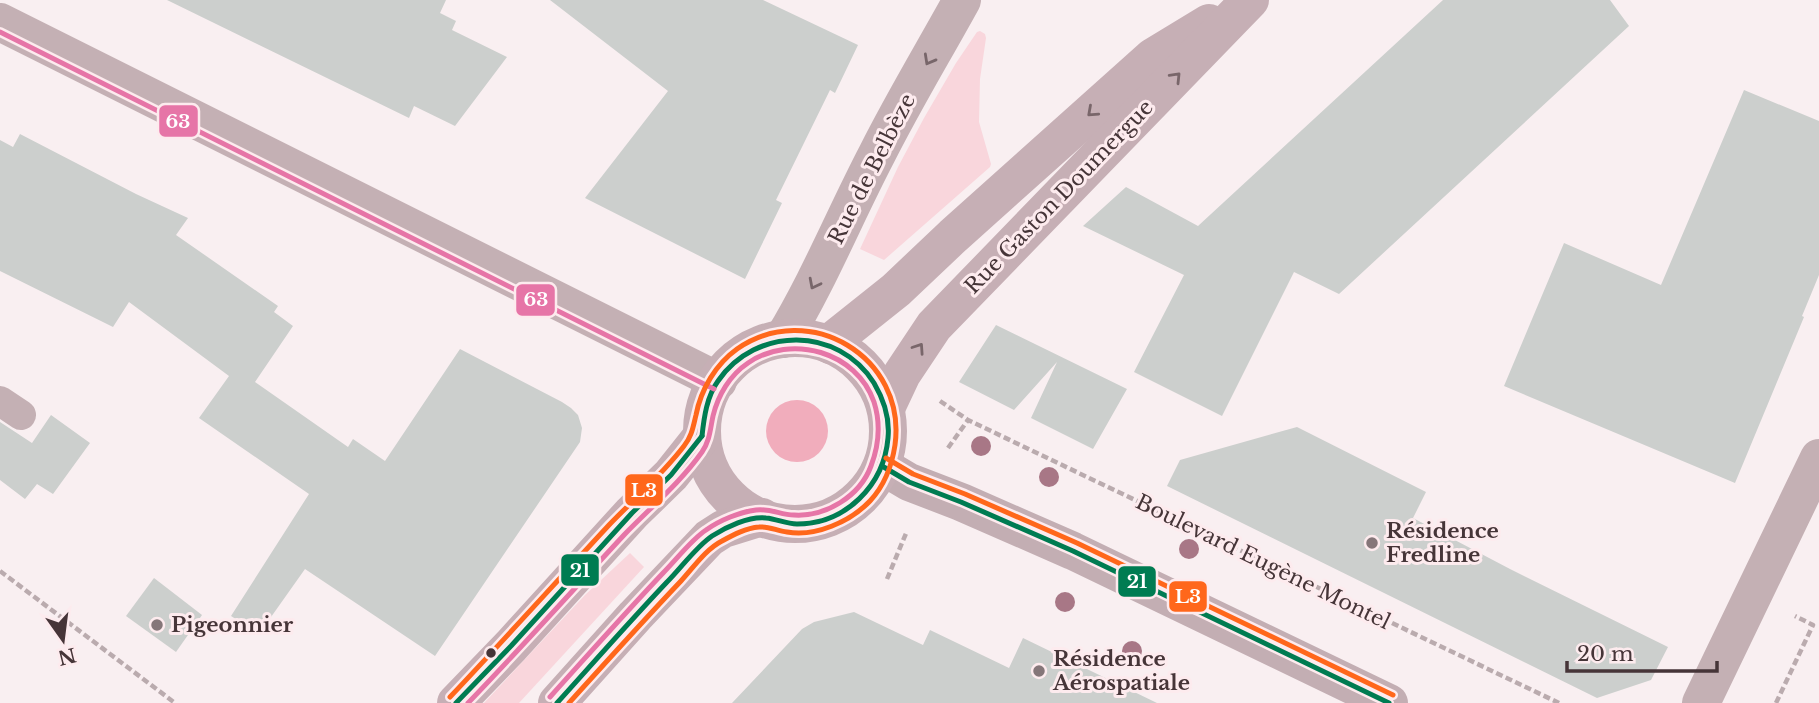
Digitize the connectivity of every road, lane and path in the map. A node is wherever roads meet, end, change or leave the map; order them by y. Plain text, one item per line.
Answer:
1 (962, 0) edge
2 (1248, 0) edge
3 (0, 22) edge
4 (783, 339) junction
5 (830, 345) junction
6 (718, 381) junction
7 (886, 408) junction
8 (968, 420) dead end
9 (702, 436) junction
10 (1819, 458) edge
11 (882, 466) junction
12 (762, 517) junction
13 (901, 544) dead end
14 (0, 571) edge
15 (887, 579) dead end
16 (175, 703) edge
17 (456, 703) edge
18 (557, 703) edge
19 (1390, 703) edge
20 (1559, 703) edge
21 (1701, 703) edge

1 -> 4 street, Rue de Belbèze
2 -> 5 main road, Rue Gaston Doumergue
7 -> 2 main road, Rue Gaston Doumergue
3 - 6 street
4 - 5 main road
4 - 6 main road
5 - 7 main road
6 - 9 main road
7 - 11 main road
8 - 20 path, Boulevard Eugène Montel
9 - 12 main road
9 - 17 main road
10 - 21 street
11 - 12 main road
11 - 19 main road
12 - 18 main road
13 - 15 path
14 - 16 path

